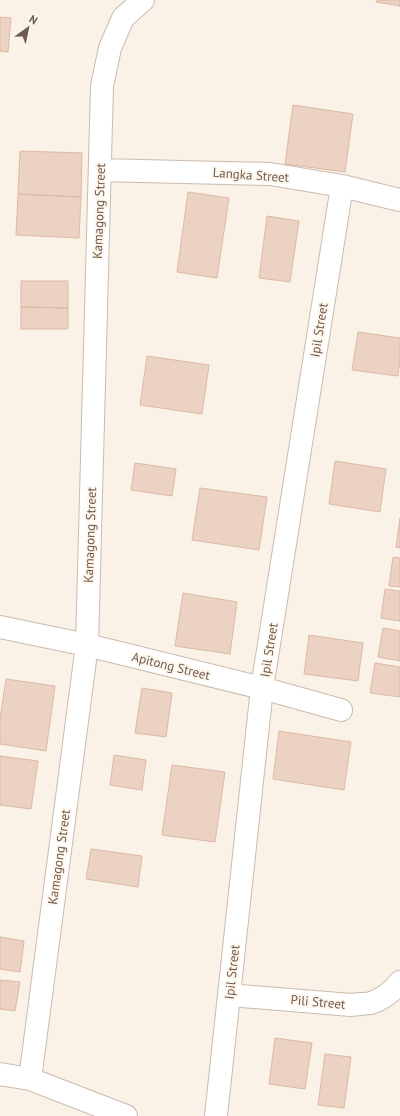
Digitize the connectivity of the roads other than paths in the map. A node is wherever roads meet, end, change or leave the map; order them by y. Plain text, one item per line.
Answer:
1 (143, 0) edge
2 (100, 170) junction
3 (342, 186) junction
4 (400, 200) edge
5 (0, 627) edge
6 (87, 645) junction
7 (262, 688) junction
8 (341, 710) dead end
9 (400, 982) edge
10 (229, 994) junction
11 (0, 1074) edge
12 (30, 1079) junction
13 (126, 1116) edge
14 (216, 1116) edge

1 - 2 street, Kamagong Street
2 - 3 street, Langka Street
2 - 6 street, Kamagong Street
3 - 4 street, Langka Street
3 - 7 street, Ipil Street
5 - 6 street, Apitong Street
6 - 7 street, Apitong Street
6 - 12 street, Kamagong Street
7 - 8 street, Apitong Street
7 - 10 street, Ipil Street
9 - 10 street, Pili Street
10 - 14 street, Ipil Street
11 - 12 street
12 - 13 street

